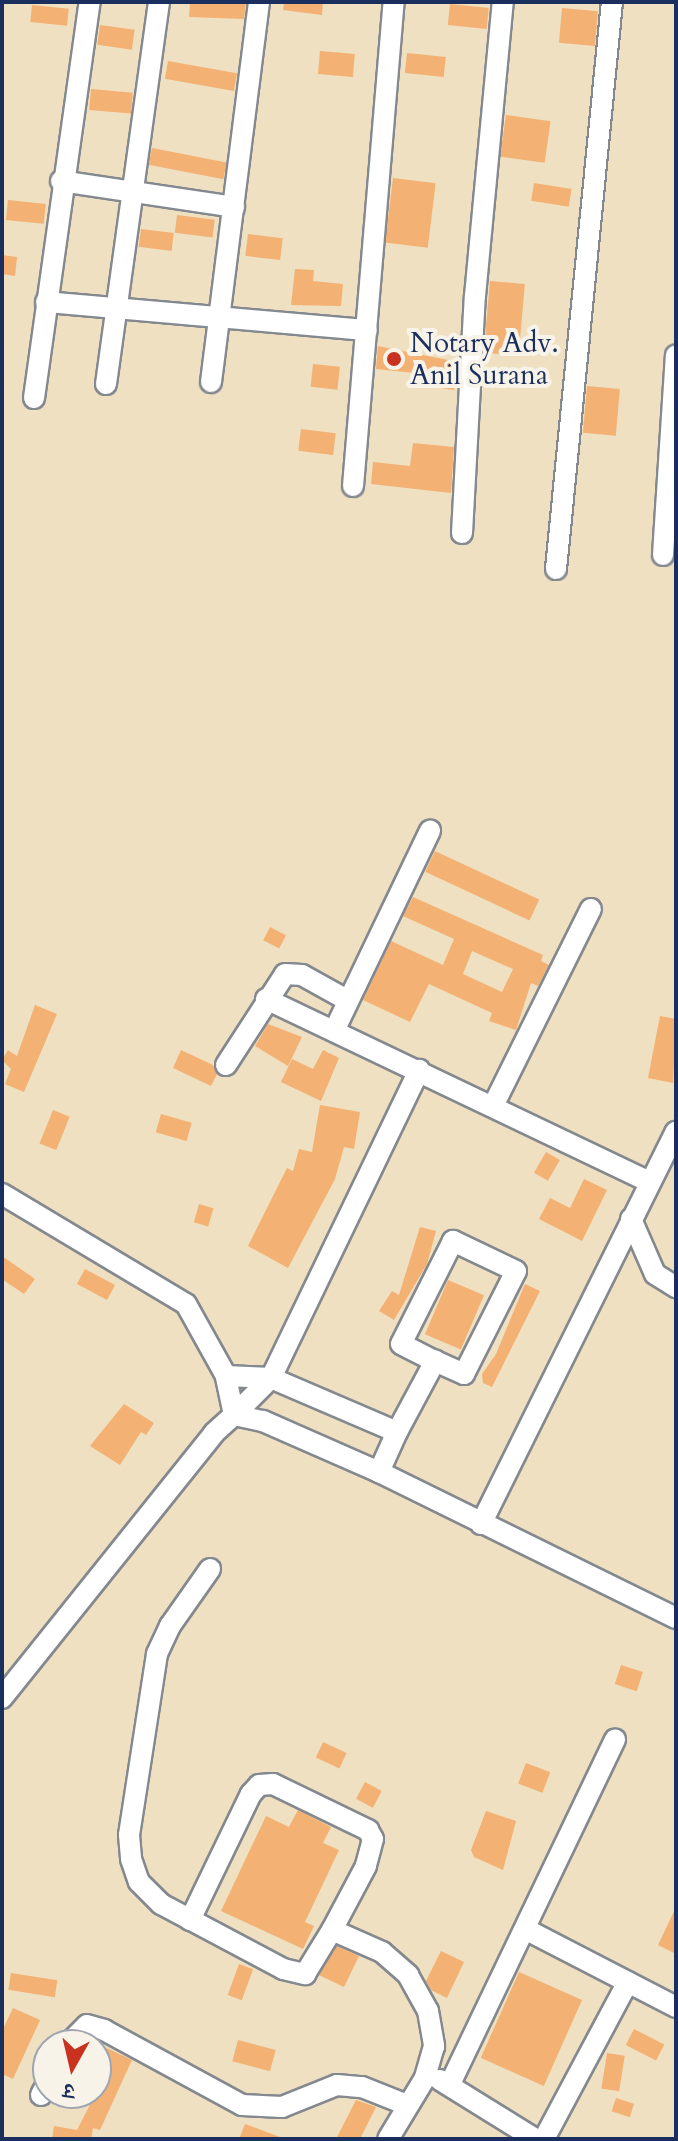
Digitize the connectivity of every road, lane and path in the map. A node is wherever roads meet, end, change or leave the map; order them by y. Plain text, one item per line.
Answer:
1 (90, 2) edge
2 (159, 2) edge
3 (259, 2) edge
4 (394, 2) edge
5 (503, 2) edge
6 (612, 2) edge
7 (61, 181) junction
8 (131, 191) junction
9 (234, 207) junction
10 (46, 302) junction
11 (115, 309) junction
12 (220, 318) junction
13 (367, 330) junction
14 (676, 355) edge
15 (211, 382) dead end
16 (106, 384) dead end
17 (34, 398) dead end
18 (353, 486) dead end
19 (462, 533) dead end
20 (663, 555) dead end
21 (556, 569) dead end
22 (430, 831) dead end
23 (591, 909) dead end
24 (266, 999) junction
25 (347, 1000) junction
26 (335, 1029) junction
27 (226, 1065) dead end
28 (419, 1070) junction
29 (493, 1106) junction
30 (676, 1132) edge
31 (650, 1182) junction
32 (2, 1194) edge
33 (631, 1219) junction
34 (676, 1287) edge
35 (435, 1361) junction
36 (226, 1376) junction
37 (271, 1378) junction
38 (234, 1415) junction
39 (397, 1432) junction
40 (379, 1472) junction
41 (481, 1524) junction
42 (210, 1569) dead end
43 (676, 1618) edge
44 (2, 1698) edge
45 (615, 1739) dead end
46 (190, 1920) junction
47 (332, 1930) junction
48 (527, 1930) junction
49 (628, 1982) junction
50 (676, 2007) edge
51 (112, 2034) edge
52 (425, 2078) junction
53 (450, 2084) junction
54 (407, 2105) junction
55 (388, 2139) edge
56 (535, 2139) edge
57 (544, 2139) edge

1 - 7 street
2 - 8 street
3 - 9 street
4 - 13 street
5 - 19 street
6 - 21 street
7 - 8 street
7 - 10 street
8 - 9 street
8 - 11 street
9 - 12 street
10 - 11 street
10 - 17 street
11 - 12 street
11 - 16 street
12 - 13 street
12 - 15 street
13 - 18 street
14 - 20 street
22 - 25 street
23 - 29 street
24 - 25 street
24 - 26 street
24 - 27 street
25 - 26 street
26 - 28 street
28 - 29 street
28 - 37 street
29 - 31 street
30 - 31 street
31 - 33 street
32 - 36 street
33 - 34 street
33 - 41 street
35 - 35 street
35 - 39 street
36 - 37 street
36 - 38 street
37 - 38 street
37 - 39 street
38 - 40 street
38 - 44 street
39 - 40 street
40 - 41 street
41 - 43 street
42 - 46 street
45 - 48 street
46 - 47 street
46 - 47 street
47 - 52 street
48 - 49 street
48 - 53 street
49 - 50 street
49 - 57 street
51 - 54 street
52 - 53 street
52 - 54 street
53 - 56 street
54 - 55 street

